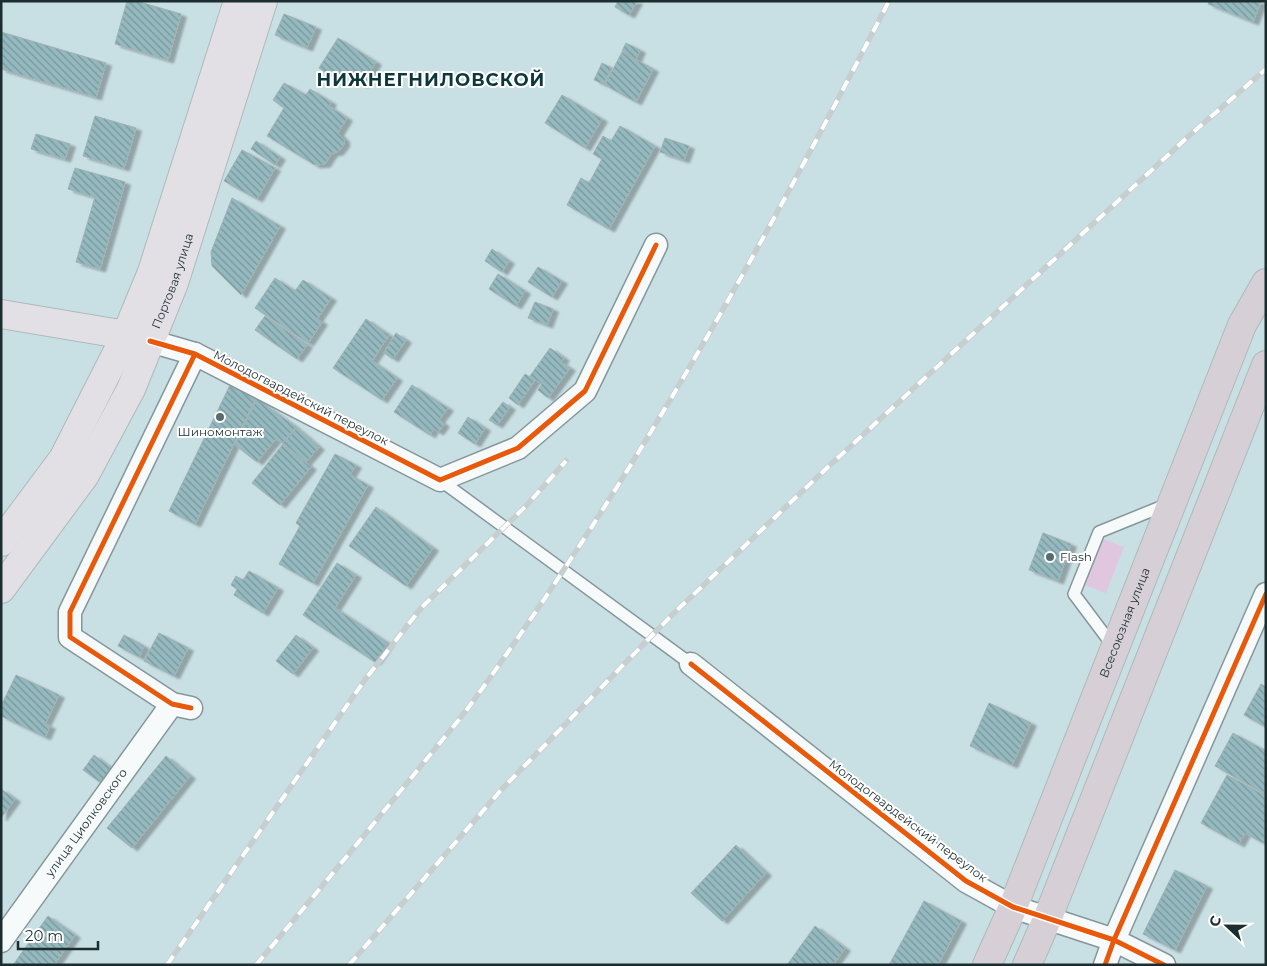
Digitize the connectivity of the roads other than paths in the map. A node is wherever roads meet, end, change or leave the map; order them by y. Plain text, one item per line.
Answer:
1 (238, 1) edge
2 (264, 1) edge
3 (656, 245) dead end
4 (1266, 283) edge
5 (1, 314) edge
6 (138, 338) junction
7 (195, 354) junction
8 (1266, 365) edge
9 (440, 480) junction
10 (1172, 502) junction
11 (1, 542) edge
12 (1, 589) edge
13 (1266, 594) edge
14 (1115, 649) junction
15 (691, 664) joint
16 (1013, 907) junction
17 (1048, 917) junction
18 (1114, 940) junction
19 (1, 941) edge
20 (987, 965) edge
21 (1027, 965) edge
22 (1105, 965) edge
23 (1164, 965) edge

1 - 6 main road, Портовая улица
2 - 6 main road, Портовая улица
3 - 9 street
4 - 10 highway, Всесоюзная улица
5 - 6 main road, Молодогвардейский переулок
6 - 7 street, Молодогвардейский переулок
6 - 11 main road, Портовая улица
6 - 12 main road, Портовая улица
7 - 9 street, Молодогвардейский переулок
7 - 19 street, улица Циолковского
8 - 17 highway
9 - 15 lane
10 - 14 highway, Всесоюзная улица
10 - 14 lane
13 - 18 street
14 - 16 highway, Всесоюзная улица
15 - 16 street, Молодогвардейский переулок
16 - 17 street, Молодогвардейский переулок
16 - 20 highway, Всесоюзная улица
17 - 18 street, Молодогвардейский переулок
17 - 21 highway
18 - 22 street
18 - 23 street, Молодогвардейский переулок

